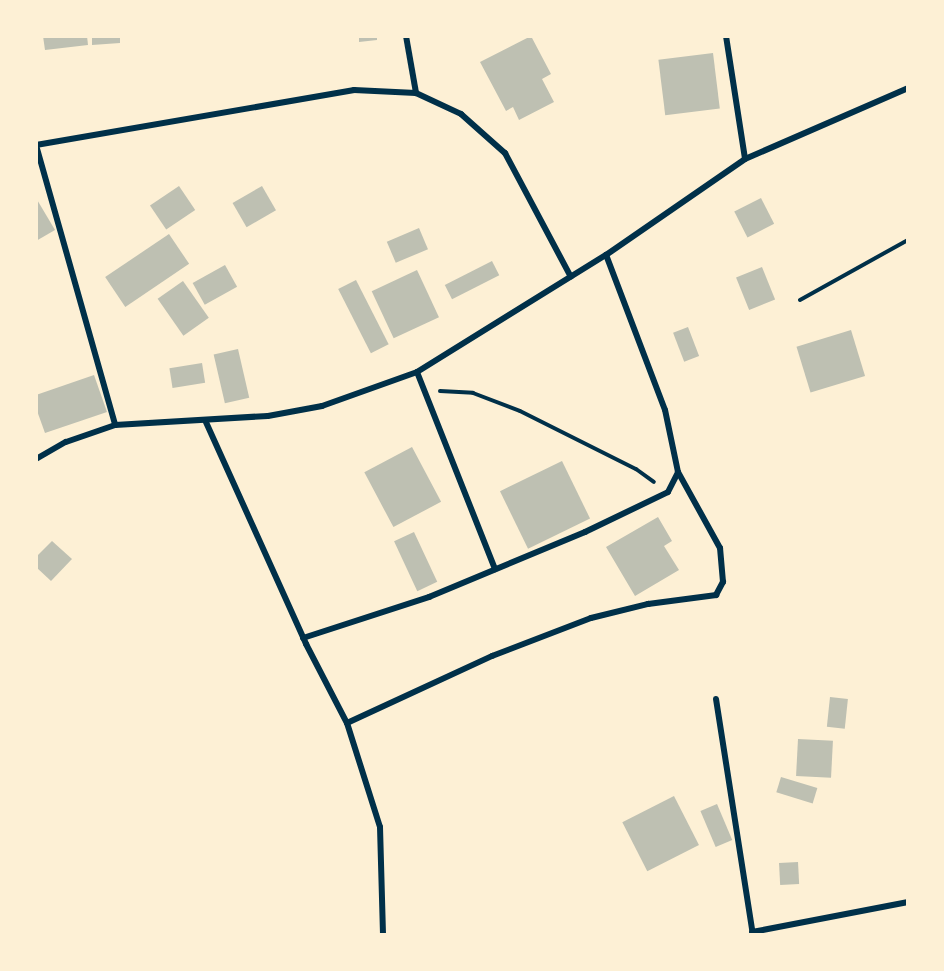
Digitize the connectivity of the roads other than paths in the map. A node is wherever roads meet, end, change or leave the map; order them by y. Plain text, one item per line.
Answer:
1 (406, 36) edge
2 (726, 36) edge
3 (908, 88) edge
4 (416, 93) junction
5 (36, 145) edge
6 (745, 159) junction
7 (606, 255) junction
8 (572, 277) junction
9 (417, 372) junction
10 (206, 420) junction
11 (115, 425) junction
12 (36, 459) edge
13 (678, 472) junction
14 (495, 569) junction
15 (303, 638) junction
16 (716, 699) dead end
17 (347, 723) junction
18 (908, 902) edge
19 (753, 933) edge
20 (383, 935) edge

1 - 4 street
2 - 6 street
3 - 6 street
4 - 5 street
4 - 8 street
5 - 11 street
6 - 7 street
7 - 8 street
7 - 13 street
8 - 9 street
9 - 10 street
9 - 14 street
10 - 11 street
10 - 15 street
11 - 12 street
13 - 14 street
13 - 17 street
14 - 15 street
15 - 17 street
16 - 19 street
17 - 20 street
18 - 19 street

